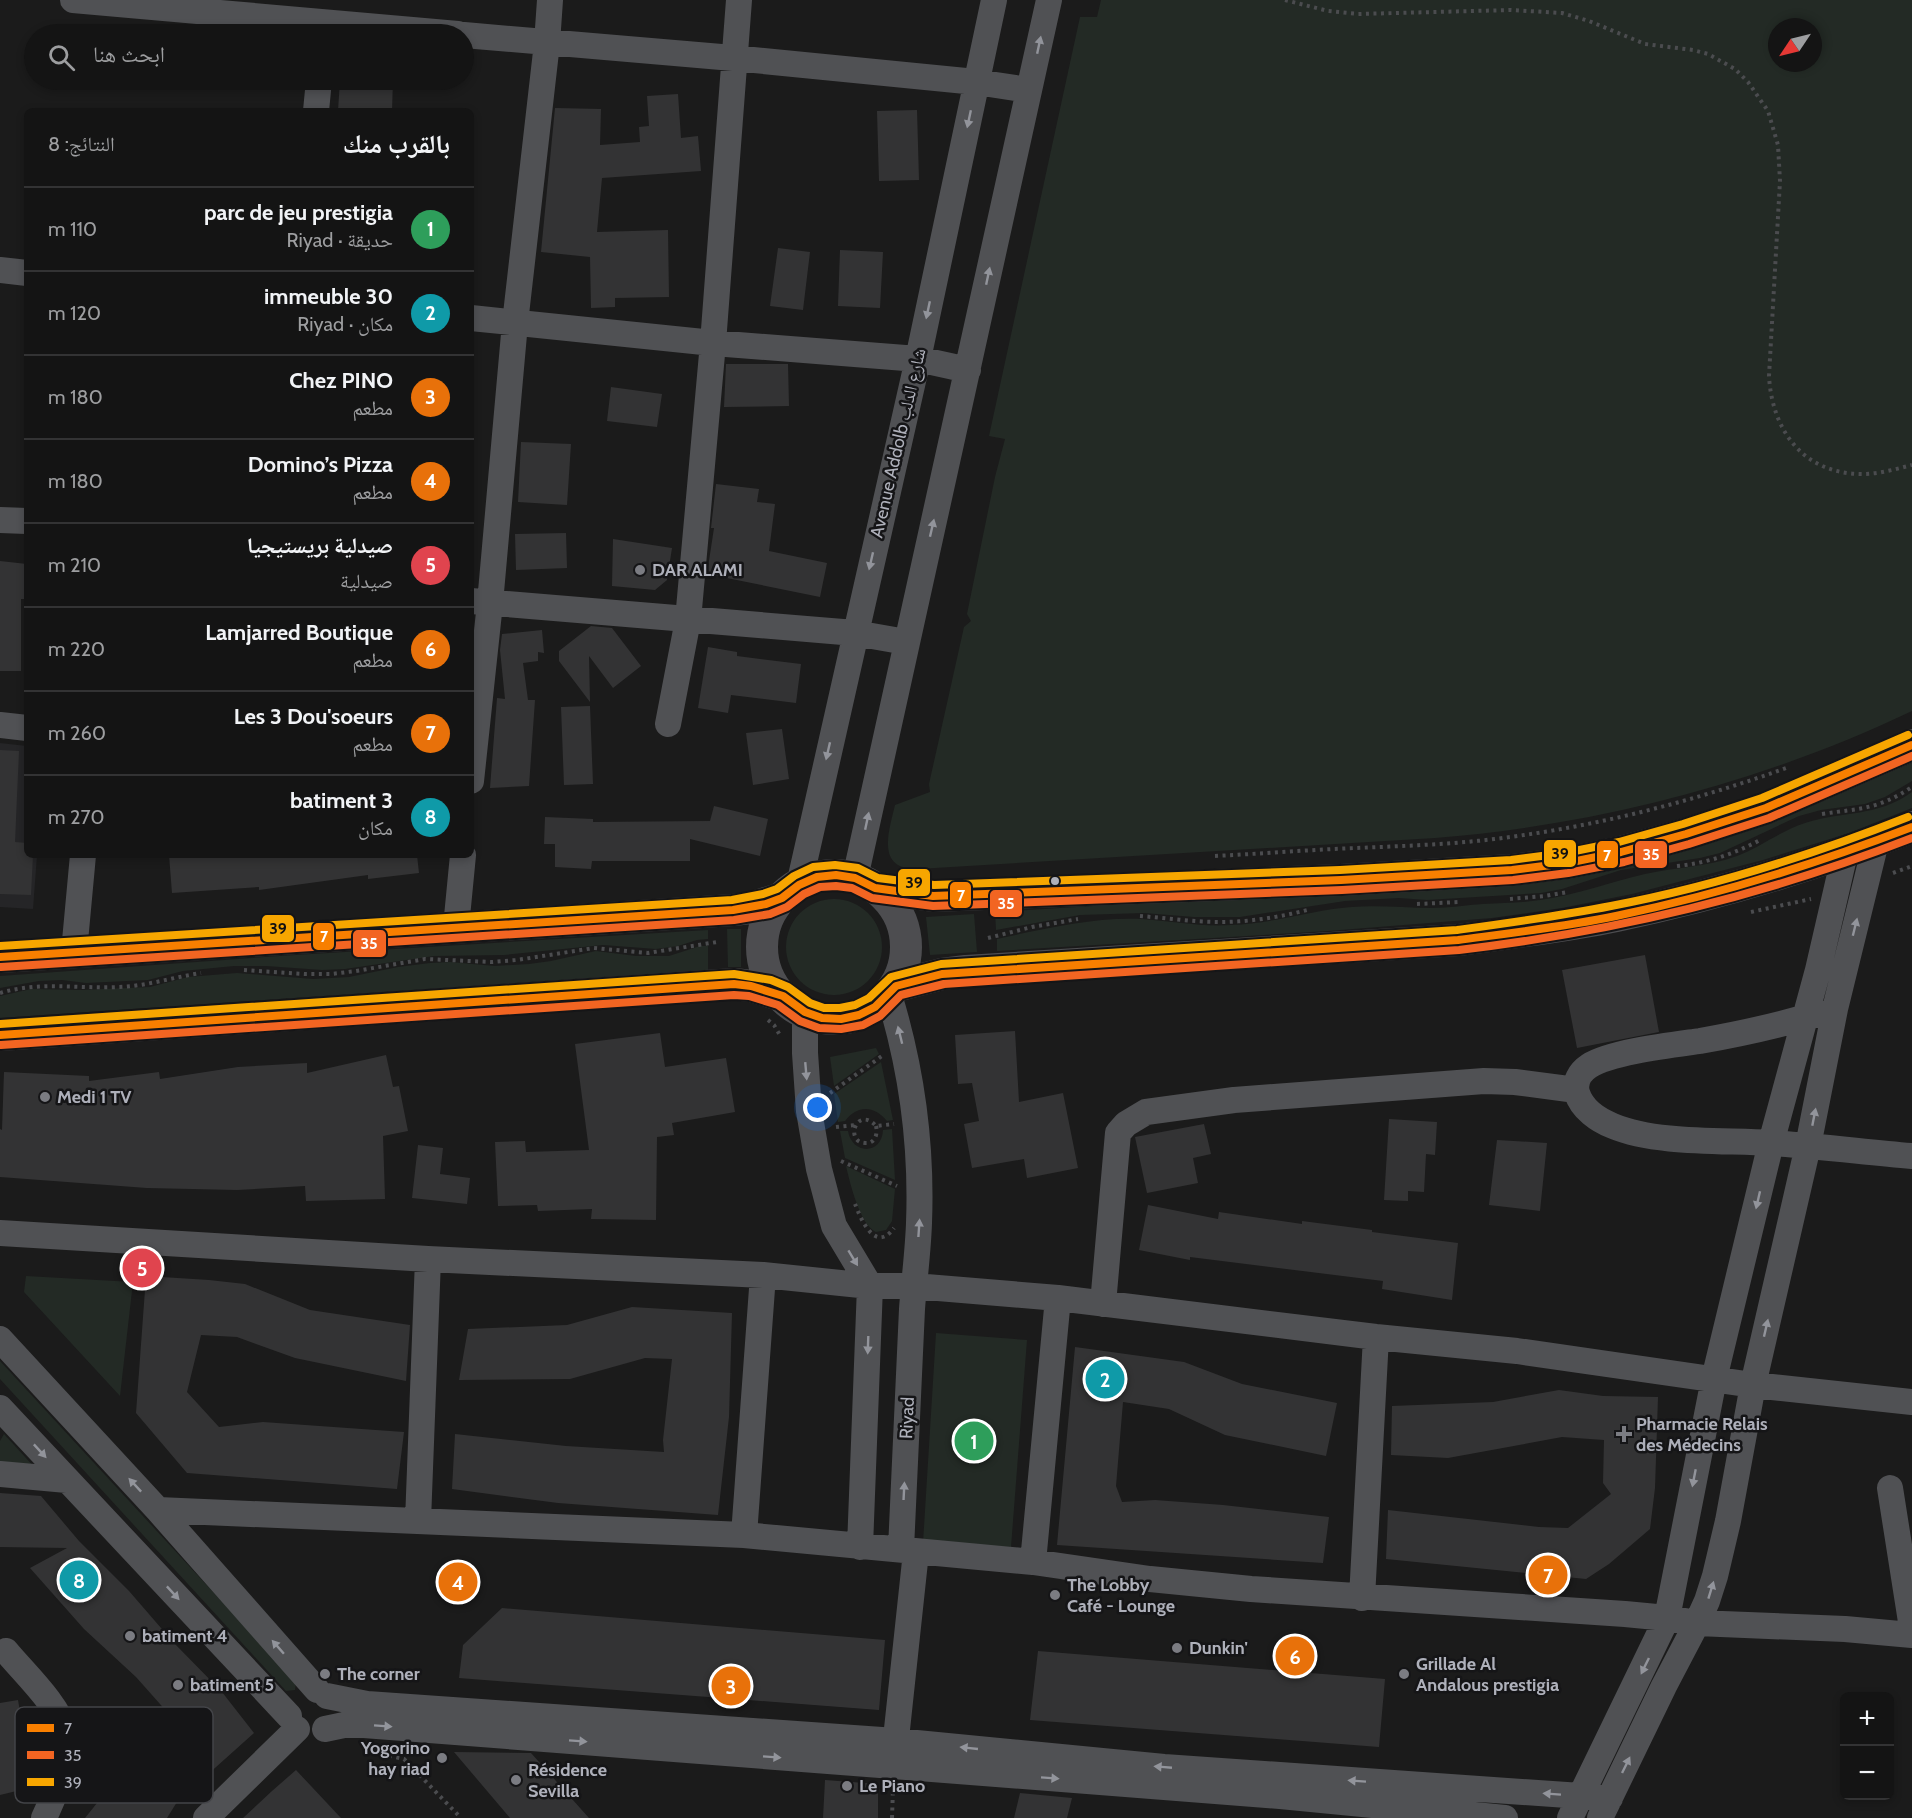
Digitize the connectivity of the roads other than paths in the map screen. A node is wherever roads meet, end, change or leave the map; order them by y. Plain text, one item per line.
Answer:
1 (73, 0) edge
2 (550, 0) edge
3 (739, 0) edge
4 (994, 0) edge
5 (1049, 0) edge
6 (325, 19) edge
7 (369, 24) edge
8 (474, 36) edge
9 (548, 43) junction
10 (733, 58) junction
11 (976, 82) junction
12 (318, 90) edge
13 (1029, 90) junction
14 (316, 108) edge
15 (0, 270) edge
16 (24, 273) edge
17 (474, 318) edge
18 (515, 323) junction
19 (713, 343) junction
20 (918, 359) junction
21 (968, 370) junction
22 (0, 520) edge
23 (24, 522) edge
24 (480, 602) edge
25 (688, 620) junction
26 (855, 633) junction
27 (906, 642) junction
28 (474, 721) edge
29 (668, 724) dead end
30 (0, 725) edge
31 (24, 728) edge
32 (1912, 745) edge
33 (1900, 833) edge
34 (1845, 854) junction
35 (83, 858) edge
36 (463, 858) edge
37 (865, 883) junction
38 (790, 891) junction
39 (456, 927) junction
40 (74, 952) junction
41 (0, 957) edge
42 (892, 991) junction
43 (1835, 1008) junction
44 (785, 1009) junction
45 (1806, 1017) junction
46 (0, 1035) edge
47 (1576, 1090) junction
48 (1771, 1143) junction
49 (1808, 1146) junction
50 (1912, 1156) edge
51 (0, 1233) edge
52 (428, 1259) junction
53 (763, 1275) junction
54 (870, 1286) junction
55 (914, 1286) junction
56 (1058, 1298) junction
57 (1103, 1304) junction
58 (1376, 1337) junction
59 (0, 1339) edge
60 (1714, 1379) junction
61 (1753, 1385) junction
62 (1912, 1402) edge
63 (0, 1408) edge
64 (0, 1474) edge
65 (68, 1479) junction
66 (1890, 1488) dead end
67 (158, 1510) junction
68 (418, 1521) junction
69 (744, 1535) junction
70 (860, 1547) junction
71 (908, 1551) junction
72 (1033, 1562) junction
73 (1362, 1598) junction
74 (1667, 1618) junction
75 (1697, 1623) junction
76 (1912, 1628) edge
77 (1912, 1635) edge
78 (6, 1651) dead end
79 (322, 1693) junction
80 (52, 1707) edge
81 (293, 1723) junction
82 (325, 1730) junction
83 (896, 1741) junction
84 (893, 1766) junction
85 (51, 1803) edge
86 (1576, 1807) edge
87 (1605, 1808) edge
88 (44, 1818) edge
89 (206, 1818) edge
90 (1505, 1818) edge

1 - 6 street
2 - 9 street
3 - 10 street
4 - 11 street, Avenue Addolb شارع الدلب
13 -> 5 street
6 - 7 street
8 - 9 street
9 - 10 street
9 - 18 street
10 - 11 street
10 - 19 street
11 - 13 street
11 -> 20 street, Avenue Addolb شارع الدلب
12 - 14 street
21 -> 13 street
15 - 16 street
17 - 18 street
18 - 19 street
18 - 24 street
19 - 20 street
19 - 25 street
20 - 21 street
20 -> 26 street, Avenue Addolb شارع الدلب
27 -> 21 street
22 - 23 street
24 - 25 street
24 - 28 street
25 - 26 street
25 - 29 street
26 - 27 street
26 -> 38 street, Avenue Addolb شارع الدلب
37 -> 27 street
30 - 31 street
32 - 37 main road
33 - 34 main road
43 -> 33 street
34 - 42 main road
34 - 45 street
35 - 40 street
36 - 39 street
37 - 38 main road
37 - 42 main road
38 - 39 main road
38 - 44 main road
39 - 40 main road
40 - 41 main road
42 - 44 main road
55 -> 42 street
43 - 45 street
49 -> 43 street
44 - 46 main road
44 -> 54 street
45 - 47 street
45 - 48 street
47 - 48 street
47 - 57 street
48 - 49 street
48 -> 60 street
49 - 50 street
61 -> 49 street
51 - 52 street
52 - 53 street
52 - 68 street
53 - 54 street
53 - 69 street
54 - 55 street
54 -> 70 street
55 - 56 street
71 -> 55 street, Riyad
56 - 57 street
56 - 72 street
57 - 58 street
58 - 60 street
58 - 73 street
67 -> 59 street
60 - 61 street
60 -> 74 street
61 - 62 street
75 -> 61 street
63 -> 65 street
64 - 65 street
65 -> 81 street
66 - 76 street
67 - 68 street
79 -> 67 street
68 - 69 street
69 - 70 street
70 - 71 street
71 - 72 street
71 - 83 street, Riyad
72 - 73 street
73 - 74 street
74 - 75 street
74 -> 86 street
75 - 77 street
87 -> 75 street
78 - 80 street
79 - 81 street
79 - 82 street
79 - 83 street
81 - 82 street
81 - 89 street
82 -> 84 street
83 - 84 street, Riyad
86 -> 83 street
84 -> 90 street
85 - 88 street
86 - 87 street

